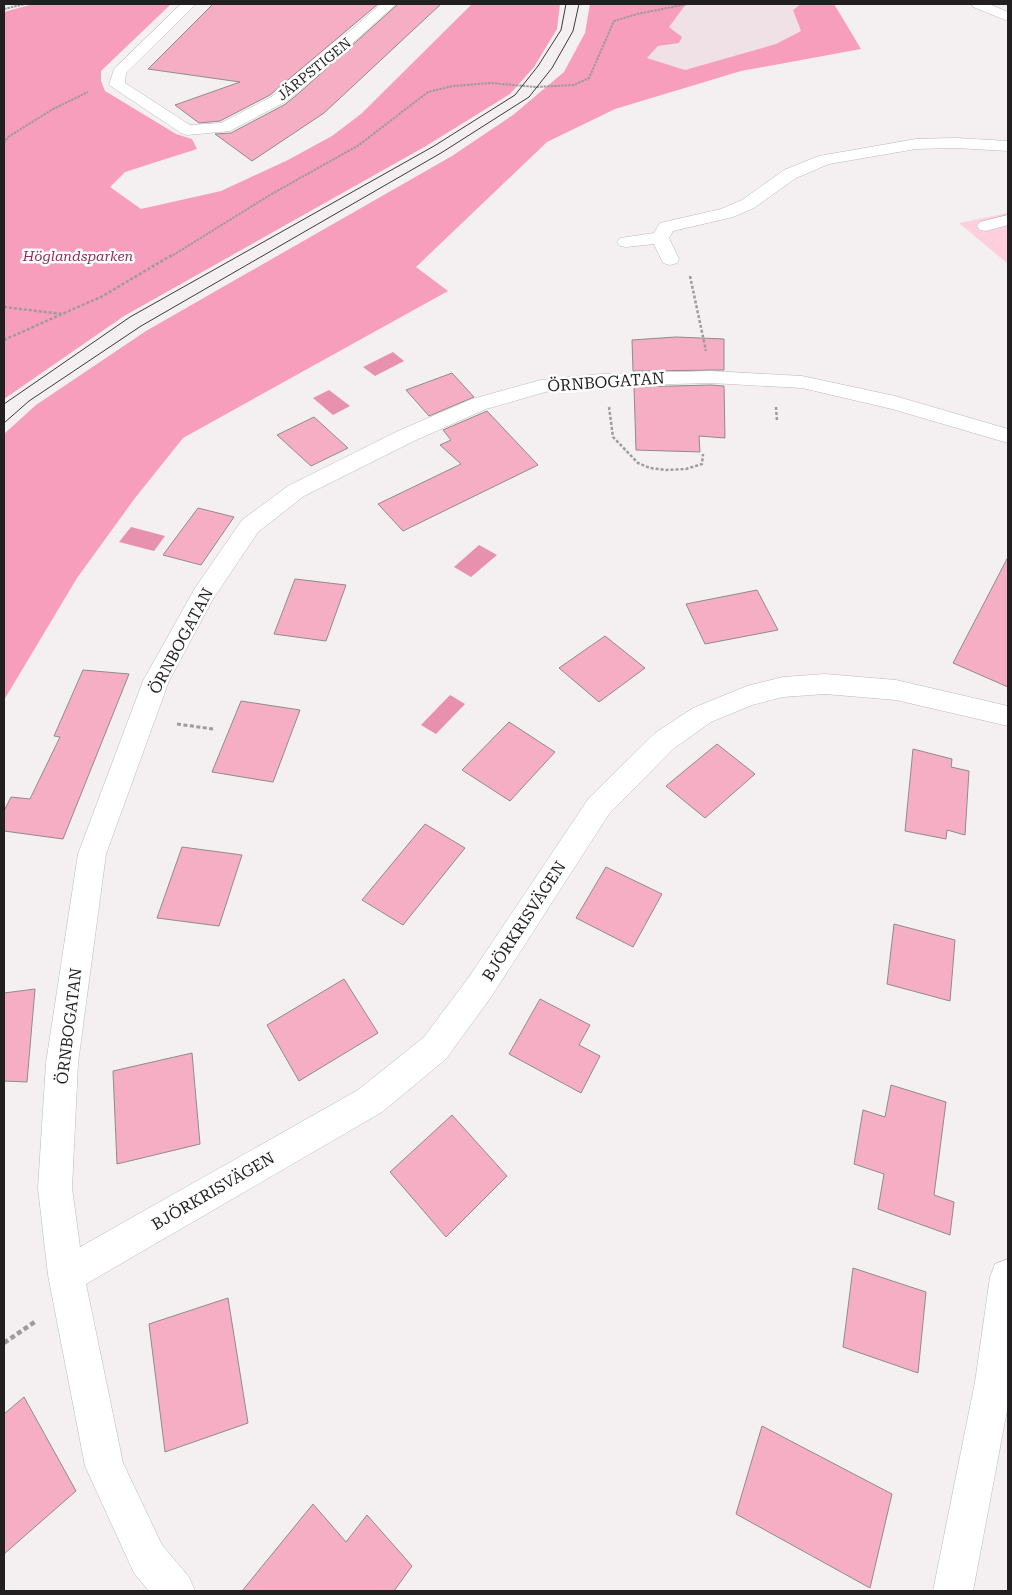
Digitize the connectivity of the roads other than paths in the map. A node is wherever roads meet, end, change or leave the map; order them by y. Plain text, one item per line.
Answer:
1 (189, 4) edge
2 (389, 4) edge
3 (978, 4) edge
4 (1008, 17) edge
5 (1008, 146) edge
6 (1008, 220) edge
7 (986, 226) dead end
8 (660, 238) junction
9 (626, 242) dead end
10 (670, 259) road end
11 (1008, 436) edge
12 (1008, 716) edge
13 (66, 1275) junction
14 (1008, 1277) edge
15 (175, 1591) edge
16 (952, 1591) edge

1 - 2 street, JÄRPSTIGEN
3 - 4 street
5 - 8 street
6 - 7 street
8 - 9 street
8 - 10 street
11 - 13 street, ÖRNBOGATAN
12 - 13 street, BJÖRKRISVÄGEN
13 - 15 street, ÖRNBOGATAN
14 - 16 street

